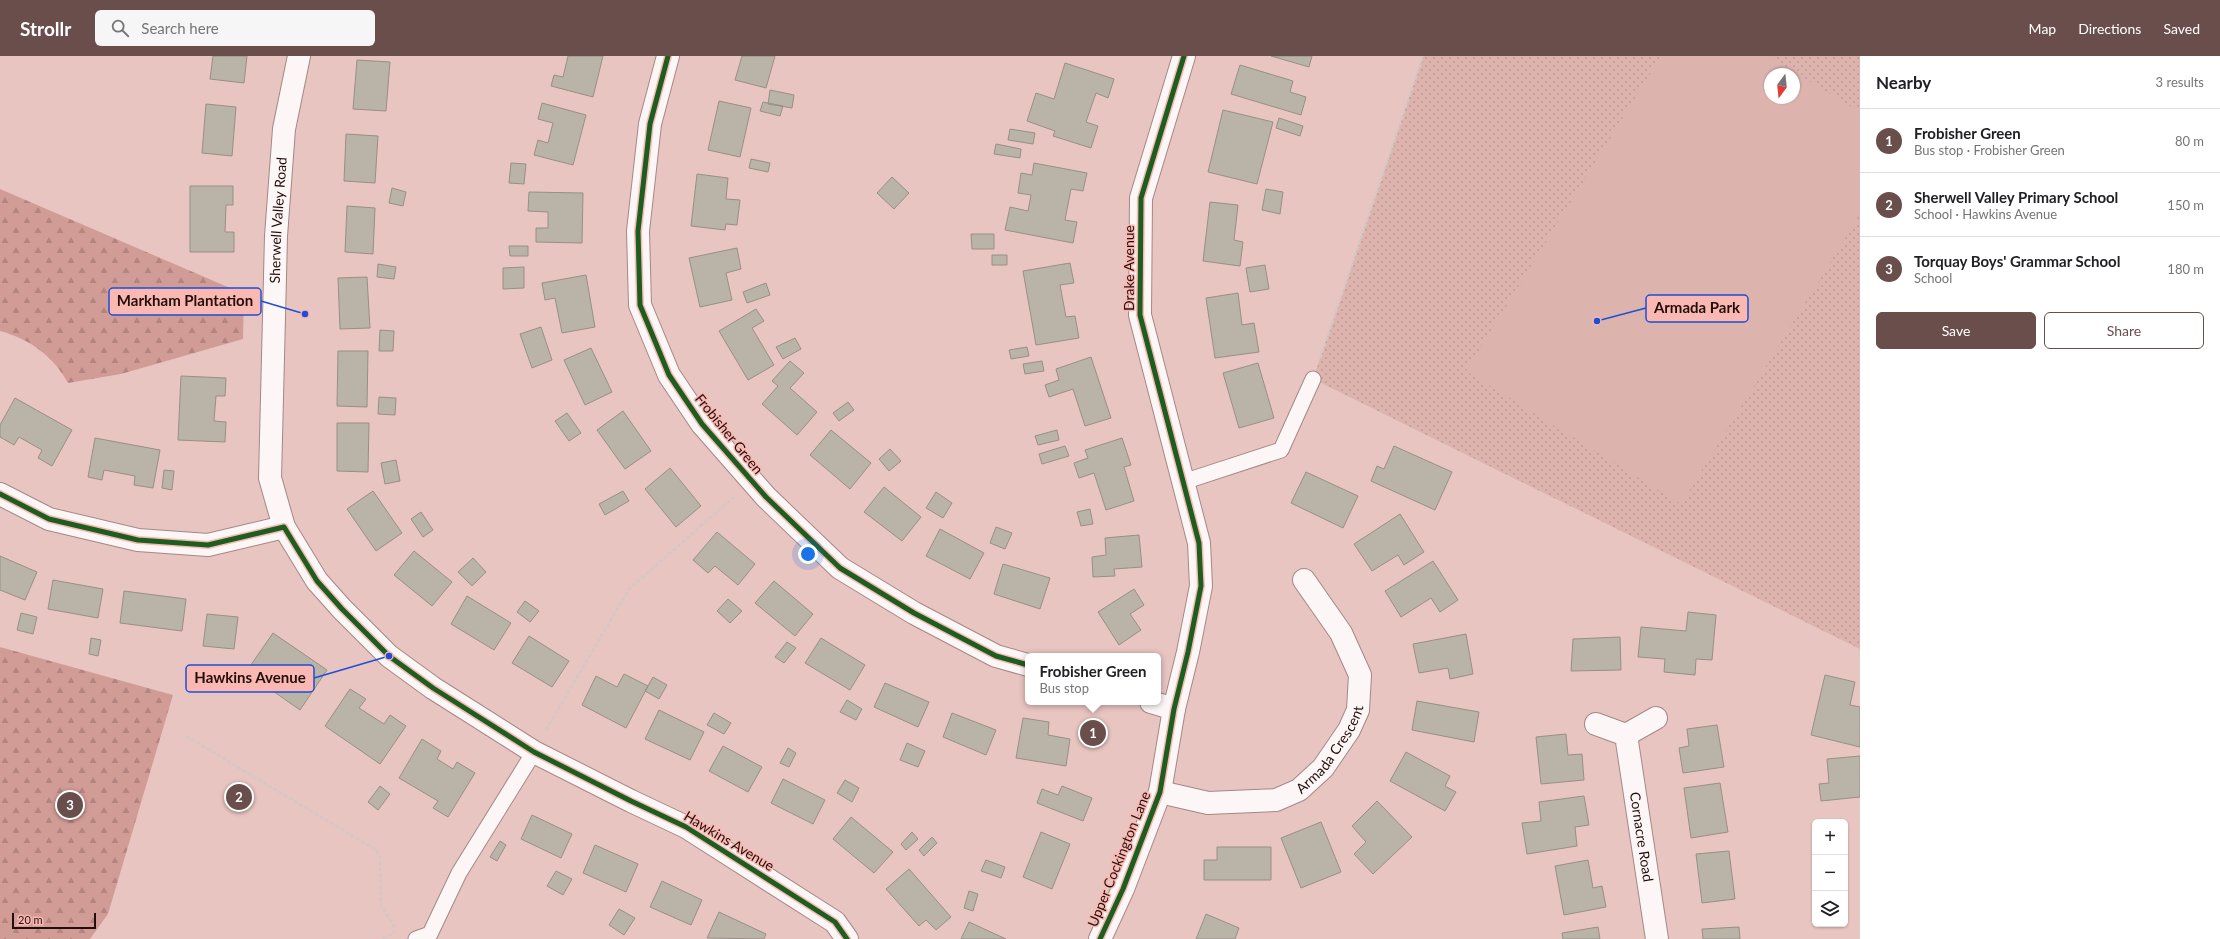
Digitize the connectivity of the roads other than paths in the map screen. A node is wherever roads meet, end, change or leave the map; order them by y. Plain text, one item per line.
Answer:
1 (299, 56) edge
2 (668, 56) edge
3 (1184, 56) edge
4 (1313, 379) road end
5 (1183, 482) junction
6 (0, 494) edge
7 (284, 527) junction
8 (1304, 580) dead end
9 (1025, 664) edge
10 (1161, 705) edge
11 (1174, 709) junction
12 (1656, 718) dead end
13 (1596, 724) dead end
14 (1626, 735) junction
15 (534, 752) junction
16 (1160, 792) junction
17 (416, 939) edge
18 (847, 939) edge
19 (1100, 939) edge
20 (1657, 939) edge

1 - 7 street, Sherwell Valley Road
2 - 9 street, Frobisher Green
3 - 5 street, Drake Avenue
4 - 5 lane
5 - 11 street, Upper Cockington Lane
6 - 7 street
7 - 15 street, Hawkins Avenue
8 - 16 street, Armada Crescent
10 - 11 street
11 - 16 street, Upper Cockington Lane
12 - 14 street
13 - 14 street
14 - 20 street, Cornacre Road
15 - 17 lane
15 - 18 street, Hawkins Avenue
16 - 19 street, Upper Cockington Lane

